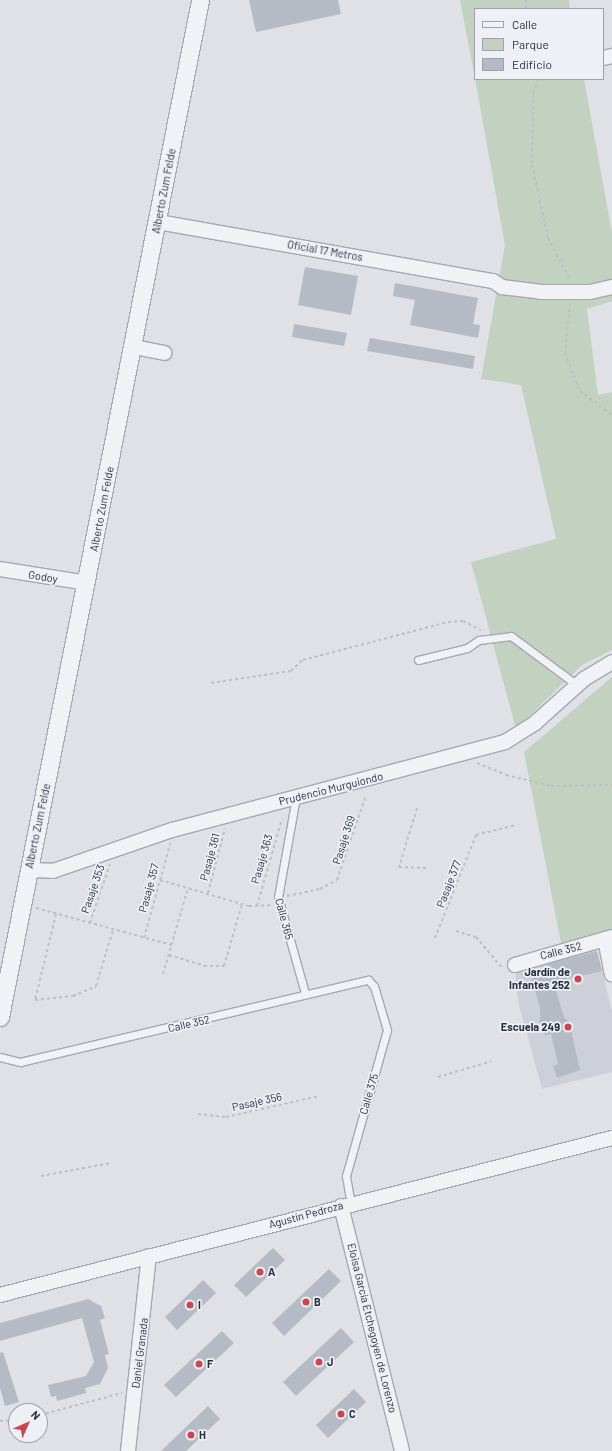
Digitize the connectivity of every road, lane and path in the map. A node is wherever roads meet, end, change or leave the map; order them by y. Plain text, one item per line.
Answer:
1 (200, 0) edge
2 (538, 80) edge
3 (158, 222) junction
4 (612, 287) edge
5 (576, 291) junction
6 (134, 347) junction
7 (164, 353) dead end
8 (612, 415) edge
9 (0, 569) edge
10 (87, 583) junction
11 (488, 639) junction
12 (418, 660) dead end
13 (612, 662) edge
14 (211, 683) dead end
15 (577, 685) junction
16 (461, 756) junction
17 (612, 785) edge
18 (296, 798) junction
19 (365, 798) dead end
20 (417, 808) dead end
21 (284, 817) dead end
22 (516, 825) dead end
23 (225, 826) dead end
24 (170, 844) dead end
25 (111, 860) dead end
26 (427, 868) dead end
27 (29, 870) junction
28 (160, 880) junction
29 (188, 888) junction
30 (208, 893) junction
31 (278, 900) junction
32 (242, 904) junction
33 (256, 907) junction
34 (37, 908) dead end
35 (56, 914) junction
36 (90, 923) junction
37 (113, 930) junction
38 (456, 931) dead end
39 (144, 938) junction
40 (436, 938) dead end
41 (608, 938) edge
42 (172, 945) junction
43 (169, 955) junction
44 (515, 965) joint
45 (163, 974) dead end
46 (612, 974) edge
47 (374, 986) joint
48 (2, 992) edge
49 (305, 993) junction
50 (0, 1017) edge
51 (0, 1057) edge
52 (492, 1061) dead end
53 (438, 1077) dead end
54 (319, 1096) dead end
55 (198, 1114) dead end
56 (612, 1138) edge
57 (111, 1163) dead end
58 (41, 1176) dead end
59 (346, 1205) junction
60 (149, 1256) junction
61 (0, 1295) edge
62 (135, 1390) junction
63 (48, 1413) edge
64 (128, 1451) edge
65 (402, 1451) edge

1 - 3 street, Alberto Zum Felde
2 - 5 path
3 - 5 street, Oficial 17 Metros
3 - 6 street, Alberto Zum Felde
4 - 5 street, Oficial 17 Metros
5 - 8 path
6 - 7 street
6 - 10 street, Alberto Zum Felde
9 - 10 street, Godoy
10 - 27 street, Alberto Zum Felde
11 - 12 lane
11 - 14 path
11 - 15 lane
13 - 15 street, Prudencio Murguiondo
15 - 16 street, Prudencio Murguiondo
16 - 17 path
16 - 18 street, Prudencio Murguiondo
18 - 27 street, Prudencio Murguiondo
18 - 31 lane, Calle 365
19 - 31 path, Pasaje 369
20 - 26 path
21 - 33 path, Pasaje 363
22 - 40 path, Pasaje 377
23 - 30 path, Pasaje 361
24 - 28 path, Pasaje 357
25 - 36 path, Pasaje 353
27 - 48 street, Alberto Zum Felde
28 - 29 path
28 - 39 path, Pasaje 357
29 - 30 path
29 - 42 path
30 - 32 path
31 - 33 path
31 - 49 lane, Calle 365
32 - 33 path
32 - 43 path
34 - 35 path
35 - 36 path
35 - 37 path
36 - 37 path
37 - 39 path
38 - 44 path
39 - 42 path
41 - 44 street, Calle 352
41 - 46 street
42 - 43 path
43 - 45 path
47 - 49 lane, Calle 352
47 - 59 lane, Calle 375
48 - 50 street, Alberto Zum Felde
49 - 51 lane, Calle 352
52 - 53 path
54 - 55 path, Pasaje 356
56 - 59 street, Agustín Pedroza
57 - 58 path
59 - 60 street, Agustín Pedroza
59 - 65 street, Eloisa García Etchegoyen de Lorenzo
60 - 61 street, Agustín Pedroza
60 - 62 street, Daniel Granada
62 - 63 path
62 - 64 street, Daniel Granada

